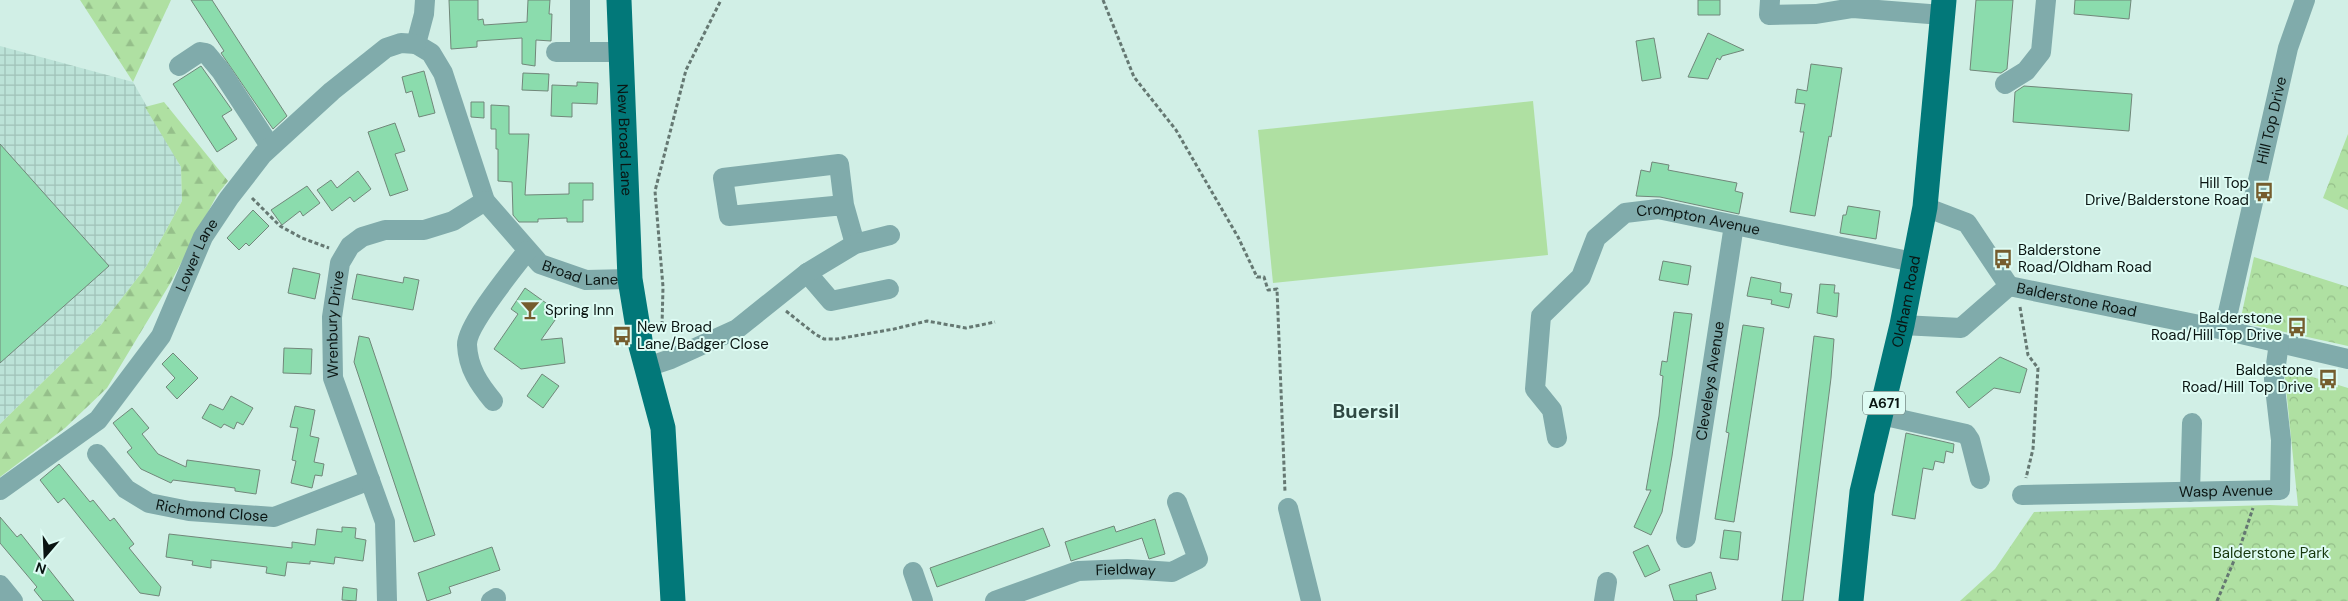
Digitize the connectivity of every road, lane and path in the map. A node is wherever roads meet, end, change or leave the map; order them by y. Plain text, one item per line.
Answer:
1 (424, 0) edge
2 (580, 0) edge
3 (619, 0) edge
4 (721, 0) edge
5 (1103, 0) edge
6 (2046, 0) edge
7 (2305, 0) edge
8 (1943, 7) edge
9 (1770, 8) edge
10 (416, 44) junction
11 (556, 52) dead end
12 (580, 52) junction
13 (622, 52) junction
14 (179, 66) dead end
15 (2005, 84) dead end
16 (270, 146) junction
17 (239, 185) junction
18 (485, 201) junction
19 (844, 205) junction
20 (1925, 207) junction
21 (1734, 225) junction
22 (890, 235) dead end
23 (855, 244) junction
24 (528, 251) junction
25 (346, 252) junction
26 (1913, 262) junction
27 (807, 273) junction
28 (630, 279) junction
29 (2012, 286) junction
30 (889, 289) dead end
31 (772, 301) junction
32 (995, 322) dead end
33 (1902, 325) junction
34 (2224, 330) junction
35 (2279, 342) junction
36 (644, 357) junction
37 (2348, 359) edge
38 (492, 401) dead end
39 (1881, 415) junction
40 (2192, 423) dead end
41 (1557, 438) dead end
42 (97, 454) dead end
43 (1980, 479) dead end
44 (370, 480) junction
45 (0, 490) edge
46 (2258, 490) junction
47 (2190, 492) junction
48 (2022, 495) joint
49 (1177, 502) dead end
50 (1288, 508) joint
51 (1686, 538) dead end
52 (913, 572) dead end
53 (0, 584) edge
54 (13, 601) edge
55 (387, 601) edge
56 (673, 601) edge
57 (923, 601) edge
58 (995, 601) edge
59 (1311, 601) edge
60 (1851, 601) edge
61 (2217, 601) edge

1 - 10 street
2 - 12 street
3 - 13 main road, New Broad Lane
4 - 36 path
5 - 50 path
6 - 15 street
7 - 34 street, Hill Top Drive
8 - 9 street
8 - 20 main road, Oldham Road / A671
10 - 16 street, Lower Lane
10 - 18 street, Broad Lane
11 - 12 street
12 - 13 street
13 - 28 main road, New Broad Lane
14 - 16 street
16 - 17 street, Lower Lane
17 - 25 path
17 - 45 street, Lower Lane
18 - 24 street, Broad Lane
18 - 25 street, Wrenbury Drive
19 - 19 street
19 - 23 street
20 - 26 main road, Oldham Road / A671
20 - 29 street
21 - 26 street, Crompton Avenue
21 - 41 street, Crompton Avenue
21 - 51 street, Cleveleys Avenue
22 - 23 street
23 - 27 street
24 - 28 street, Broad Lane
24 - 38 street
25 - 44 street, Wrenbury Drive
26 - 33 main road, Oldham Road / A671
27 - 30 street
27 - 31 street
28 - 36 main road, Broad Lane
29 - 33 street
29 - 34 street, Balderstone Road
29 - 48 path
31 - 32 path
31 - 36 street
33 - 39 main road, Oldham Road / A671
34 - 35 street, Balderstone Road
35 - 37 street, Balderstone Road
35 - 46 street, Wasp Avenue
36 - 56 main road, Broad Lane
39 - 43 street
39 - 60 main road, Oldham Road / A671
40 - 47 street
42 - 44 street, Richmond Close
44 - 55 street, Wrenbury Drive
46 - 47 street, Wasp Avenue
46 - 61 path
47 - 48 street, Wasp Avenue
49 - 58 street, Fieldway
50 - 59 street
52 - 57 street
53 - 54 street

